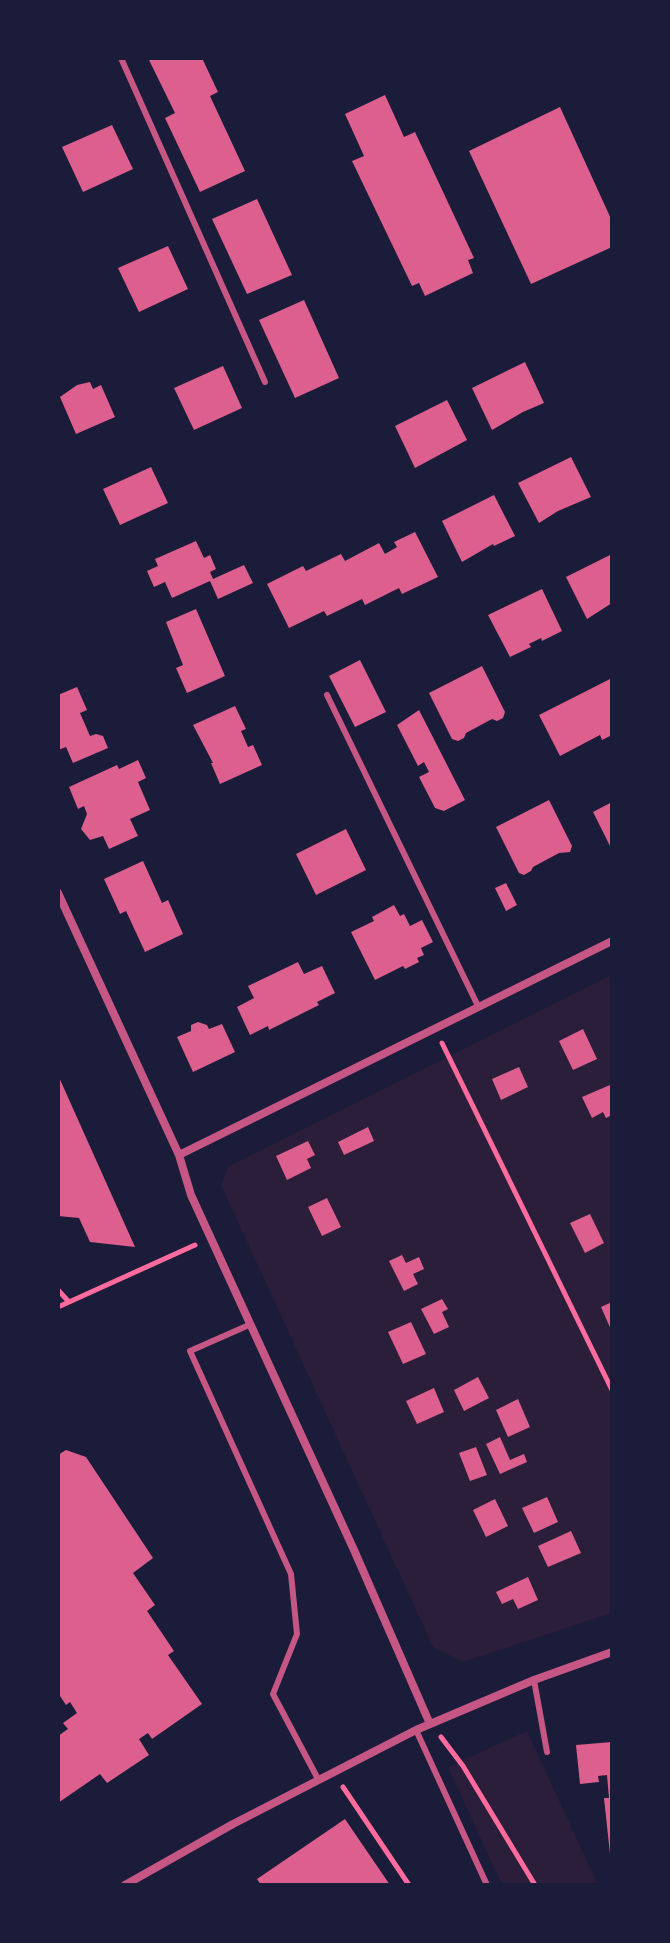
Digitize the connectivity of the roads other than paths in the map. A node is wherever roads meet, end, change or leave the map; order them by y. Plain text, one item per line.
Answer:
1 (121, 58) edge
2 (265, 382) dead end
3 (327, 695) dead end
4 (58, 893) edge
5 (612, 941) edge
6 (478, 1006) junction
7 (179, 1155) junction
8 (249, 1325) junction
9 (612, 1652) edge
10 (534, 1680) junction
11 (430, 1724) junction
12 (416, 1730) junction
13 (547, 1752) dead end
14 (318, 1779) junction
15 (125, 1885) edge
16 (487, 1885) edge

1 - 2 lane
3 - 6 lane
4 - 7 street
5 - 6 street
6 - 7 street
7 - 8 street
8 - 11 street
8 - 14 lane
9 - 10 street
10 - 11 street
10 - 13 lane
11 - 12 street
12 - 14 street
12 - 16 lane
14 - 15 street

